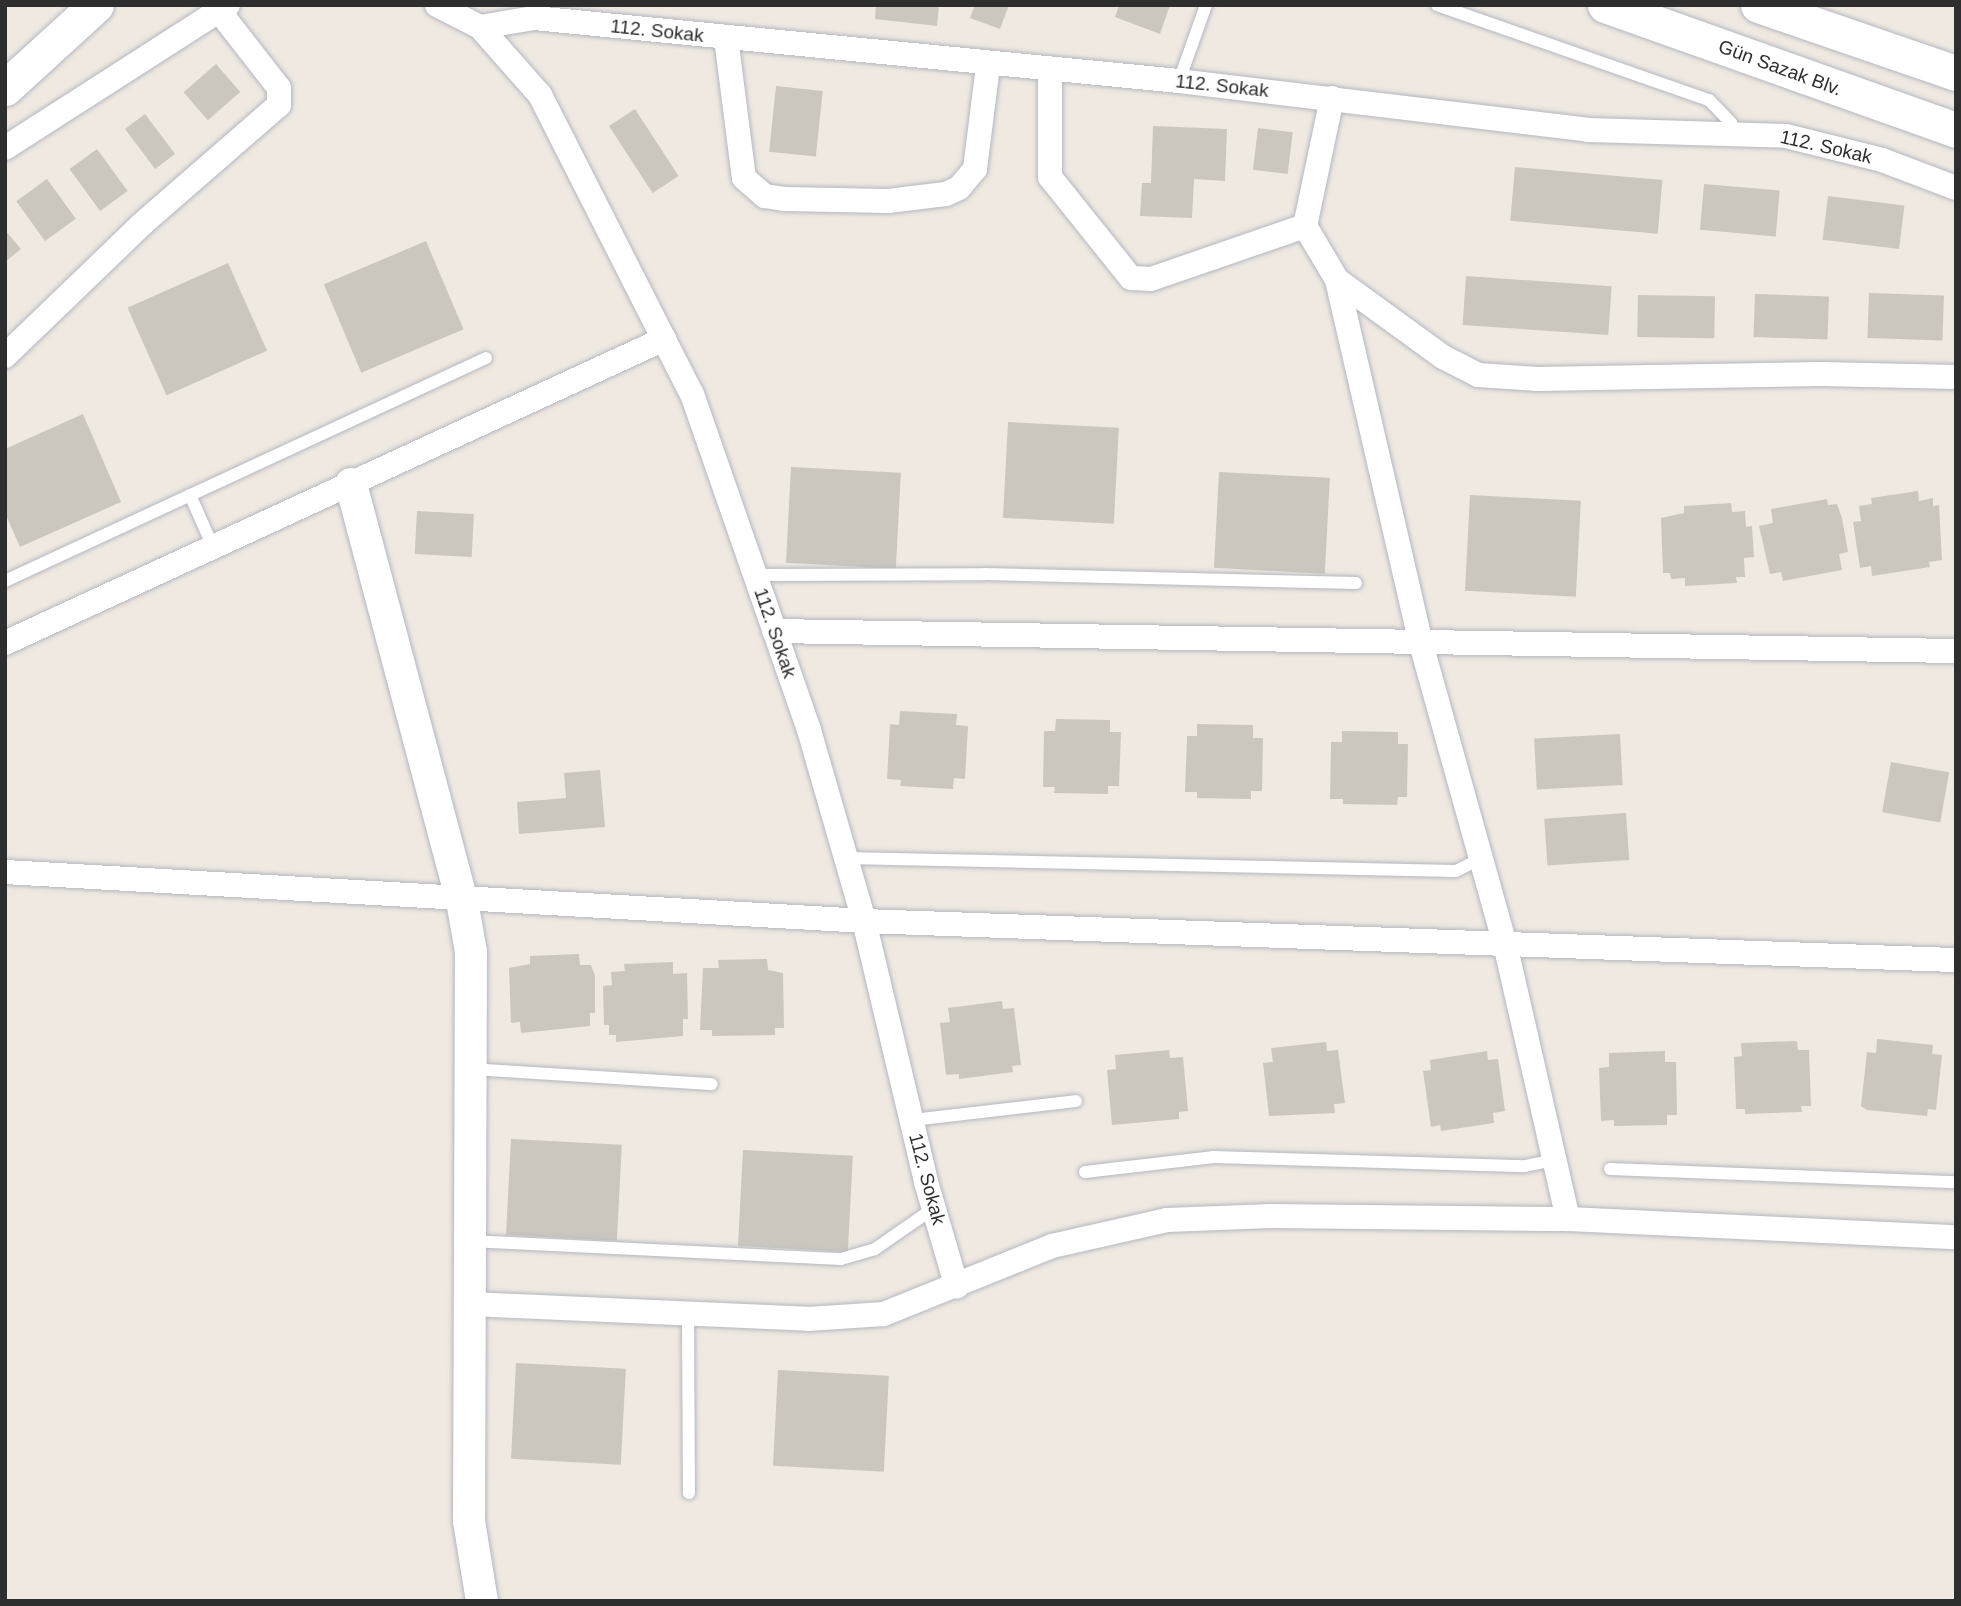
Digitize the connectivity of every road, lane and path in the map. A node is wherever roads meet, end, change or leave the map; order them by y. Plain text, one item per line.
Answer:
1 (96, 5) edge
2 (437, 5) edge
3 (501, 5) edge
4 (1206, 5) edge
5 (1437, 5) edge
6 (1605, 5) edge
7 (1758, 5) edge
8 (223, 8) edge
9 (480, 27) junction
10 (726, 38) junction
11 (988, 66) junction
12 (1050, 71) junction
13 (1956, 74) edge
14 (1179, 81) junction
15 (5, 88) edge
16 (1332, 98) junction
17 (1956, 130) edge
18 (1730, 133) junction
19 (5, 148) edge
20 (1956, 188) edge
21 (1305, 226) junction
22 (1337, 280) junction
23 (664, 340) junction
24 (5, 356) edge
25 (486, 358) dead end
26 (1956, 377) edge
27 (351, 484) junction
28 (190, 495) junction
29 (213, 547) junction
30 (755, 575) junction
31 (5, 581) edge
32 (1356, 583) dead end
33 (774, 631) junction
34 (1420, 640) junction
35 (5, 643) edge
36 (1956, 651) edge
37 (846, 858) junction
38 (1482, 858) junction
39 (5, 872) edge
40 (462, 901) junction
41 (864, 921) junction
42 (1505, 944) junction
43 (1956, 960) edge
44 (471, 1069) junction
45 (712, 1084) dead end
46 (1076, 1101) dead end
47 (912, 1120) junction
48 (1554, 1160) junction
49 (1609, 1169) dead end
50 (1085, 1172) dead end
51 (1956, 1182) edge
52 (934, 1208) junction
53 (1568, 1219) junction
54 (1956, 1237) edge
55 (470, 1241) junction
56 (957, 1287) junction
57 (470, 1304) junction
58 (688, 1314) junction
59 (689, 1493) dead end
60 (482, 1601) edge

1 - 15 main road
2 - 9 street, 112. Sokak
3 - 9 street
4 - 14 lane
5 - 18 lane
6 - 17 main road, Gün Sazak Blv.
7 - 13 main road
8 - 19 street
8 - 24 street
9 - 10 street, 112. Sokak
9 - 23 street, 112. Sokak
10 - 11 street, 112. Sokak
10 - 11 street
11 - 12 street, 112. Sokak
12 - 14 street, 112. Sokak
12 - 21 street
14 - 16 street, 112. Sokak
16 - 18 street, 112. Sokak
16 - 21 street
18 - 20 street, 112. Sokak
21 - 22 street
22 - 26 street
22 - 34 street
23 - 27 street
23 - 30 street, 112. Sokak
25 - 28 lane
27 - 29 street
27 - 40 street
28 - 29 lane
28 - 31 lane
29 - 35 street
30 - 32 lane
30 - 33 street, 112. Sokak
33 - 34 street
33 - 37 street, 112. Sokak
34 - 36 street
34 - 38 street
37 - 38 lane
37 - 41 street, 112. Sokak
38 - 42 street
39 - 40 street
40 - 41 street
40 - 44 street
41 - 42 street
41 - 47 street, 112. Sokak
42 - 43 street
42 - 48 street
44 - 45 lane
44 - 55 street
46 - 47 lane
47 - 52 street, 112. Sokak
48 - 50 lane
48 - 53 street
49 - 51 lane
52 - 55 lane
52 - 56 street, 112. Sokak
53 - 54 street
53 - 56 street
55 - 57 street
56 - 58 street
57 - 58 street
57 - 60 street
58 - 59 lane

